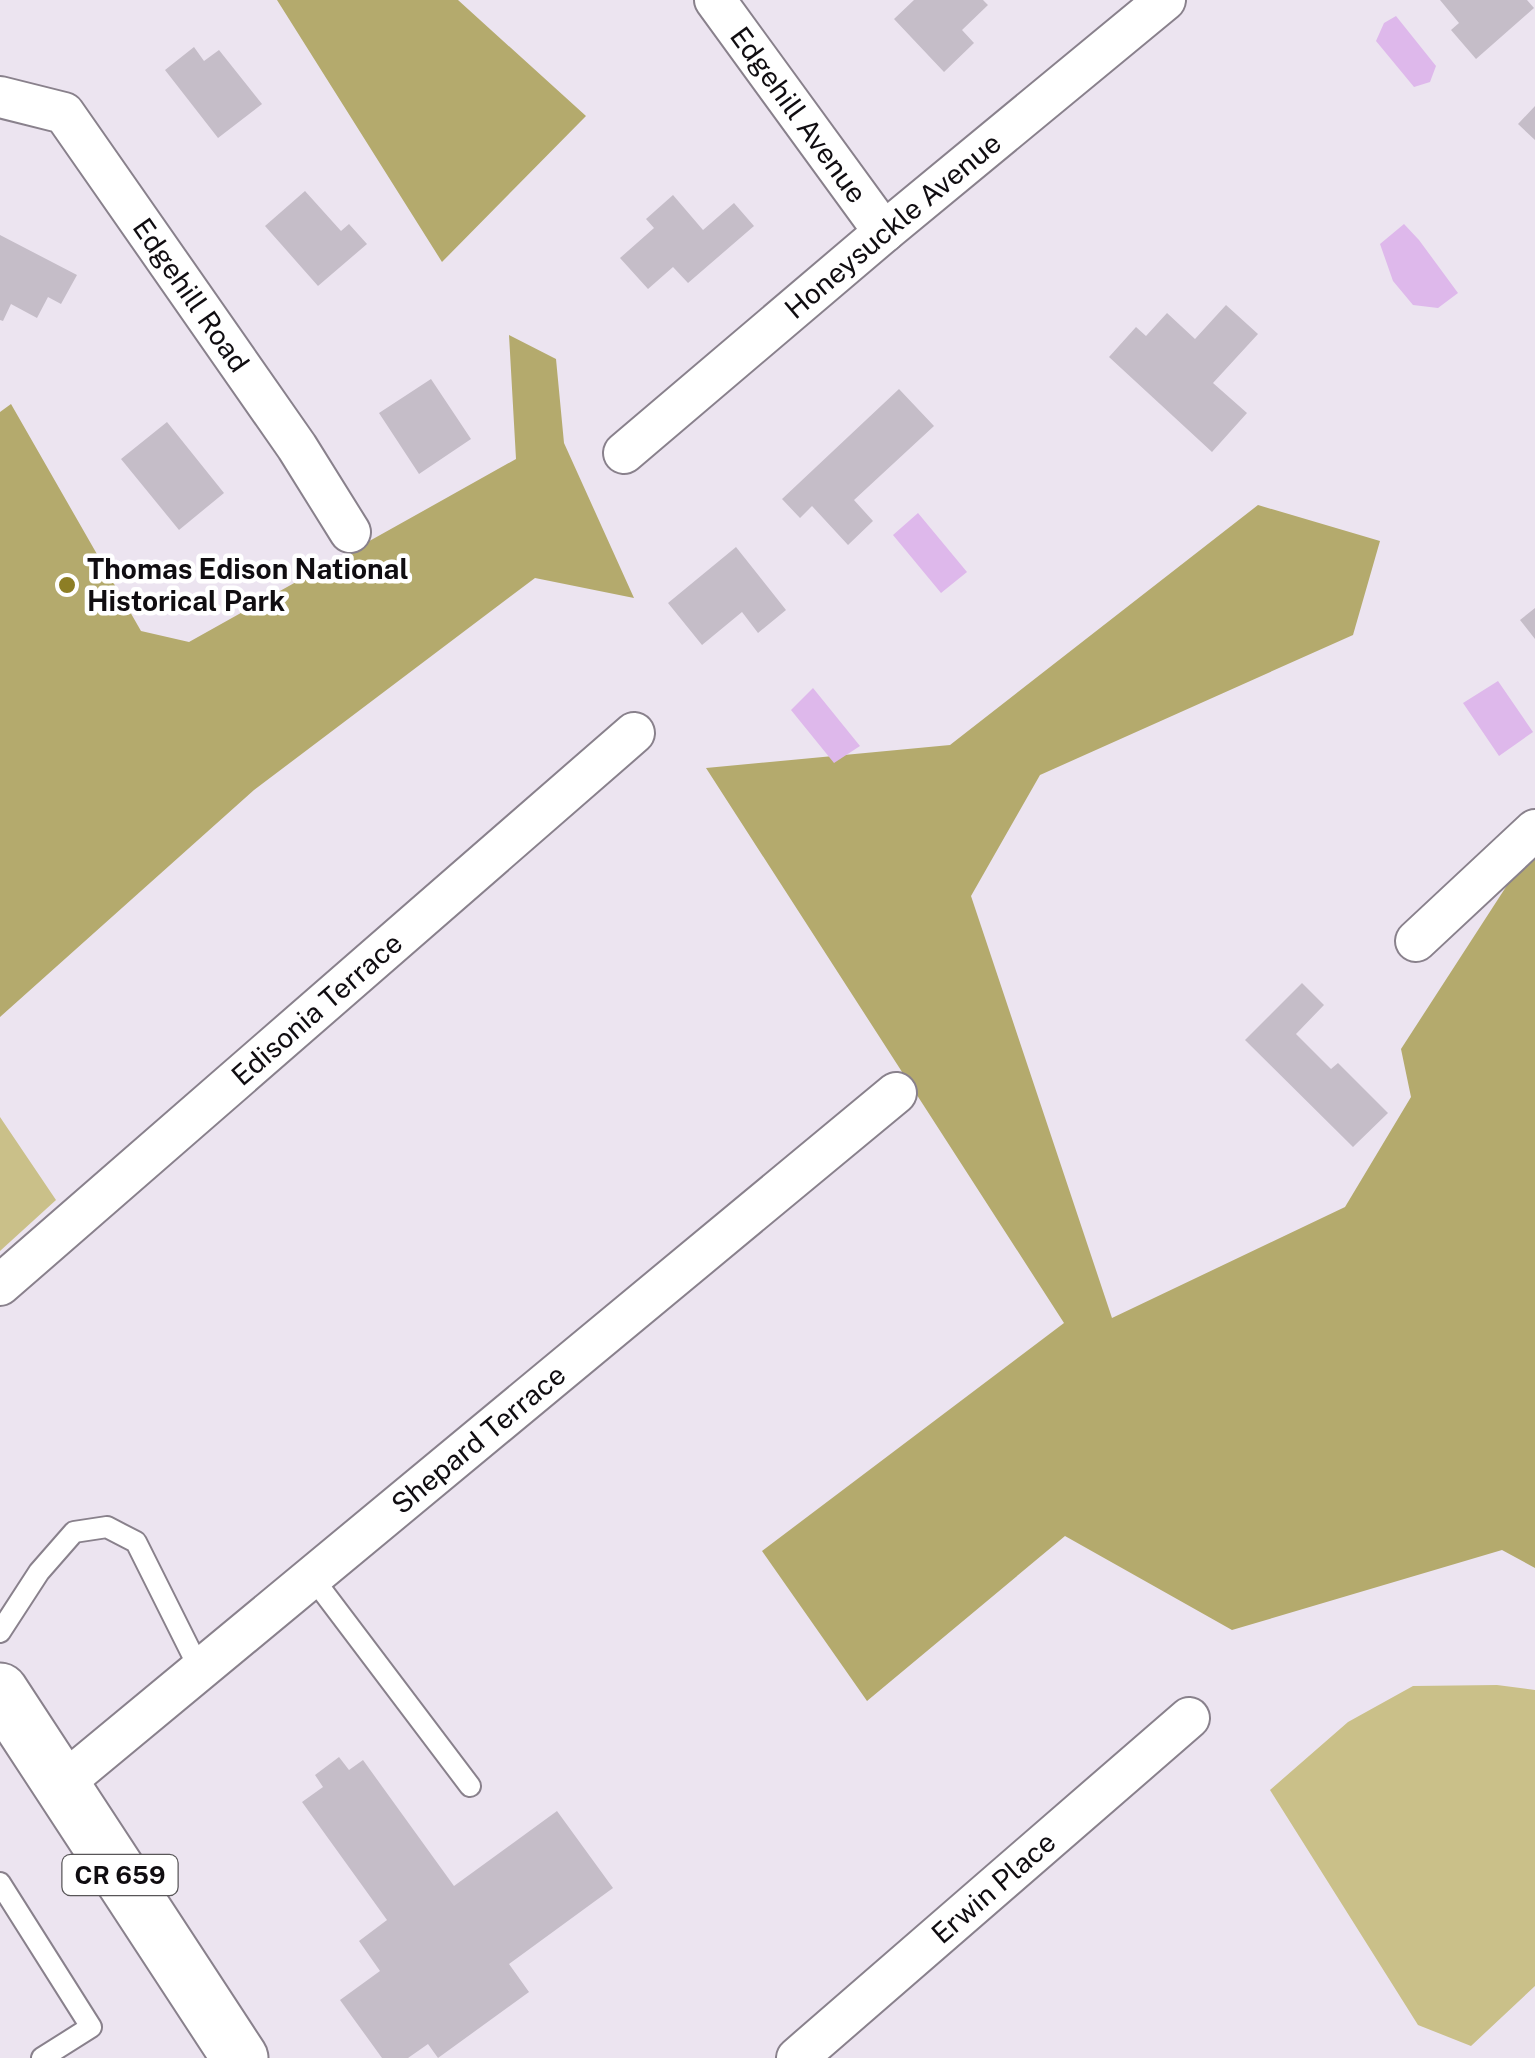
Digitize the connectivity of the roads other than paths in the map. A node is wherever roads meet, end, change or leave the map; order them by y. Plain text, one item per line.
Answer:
1 (715, 0) edge
2 (1165, 0) edge
3 (0, 97) edge
4 (884, 232) junction
5 (624, 453) dead end
6 (350, 532) dead end
7 (634, 734) dead end
8 (1535, 830) edge
9 (1416, 941) dead end
10 (896, 1093) dead end
11 (0, 1286) edge
12 (312, 1577) junction
13 (0, 1632) edge
14 (200, 1670) junction
15 (0, 1691) edge
16 (1190, 1718) dead end
17 (61, 1785) junction
18 (470, 1786) dead end
19 (0, 1882) edge
20 (235, 2056) edge
21 (42, 2058) edge
22 (797, 2058) edge

1 - 4 street, Edgehill Avenue
2 - 4 street, Honeysuckle Avenue
3 - 6 street, Edgehill Road
4 - 5 street, Honeysuckle Avenue
7 - 11 street, Edisonia Terrace
8 - 9 street
10 - 12 street, Shepard Terrace
12 - 14 street, Shepard Terrace
12 - 18 lane
13 - 14 lane
14 - 17 street, Shepard Terrace
15 - 17 main road, CR 659
16 - 22 street, Erwin Place
17 - 20 main road, CR 659
19 - 21 lane

